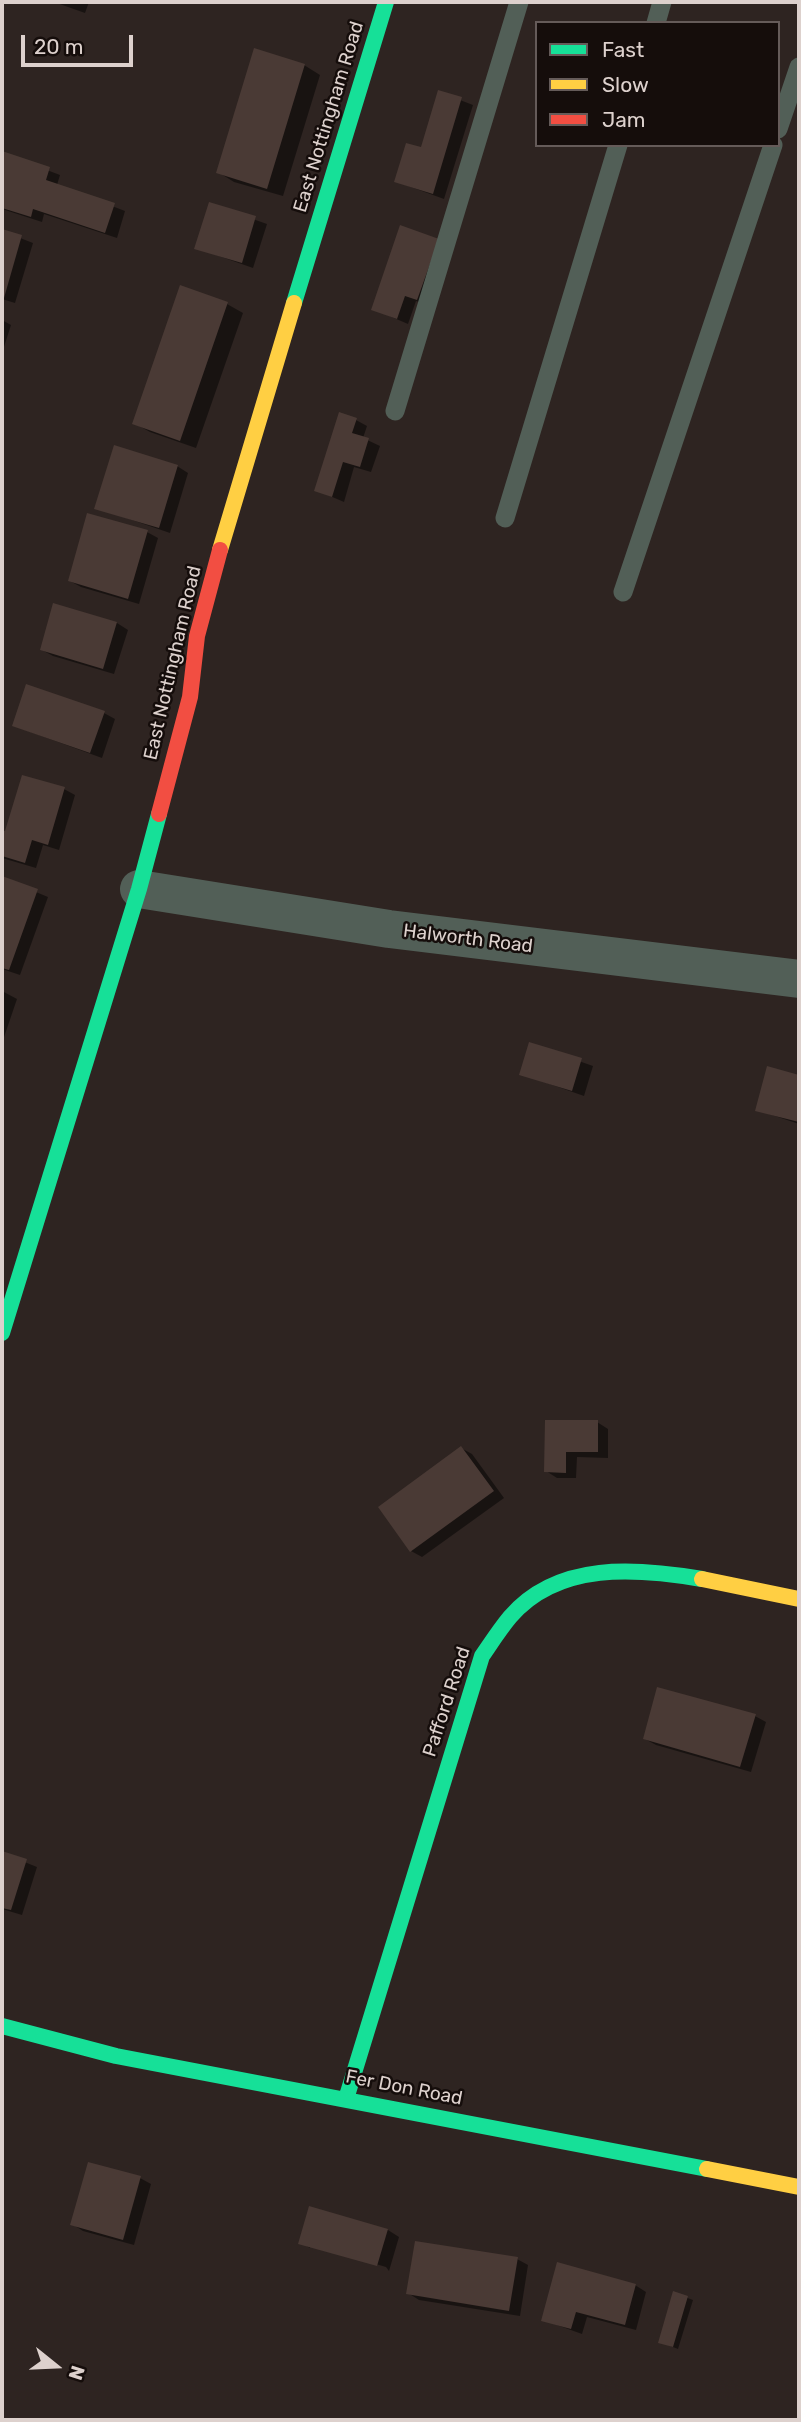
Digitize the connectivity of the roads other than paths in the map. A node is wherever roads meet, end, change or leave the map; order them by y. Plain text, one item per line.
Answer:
1 (386, 2) edge
2 (519, 2) edge
3 (662, 2) edge
4 (657, 21) edge
5 (799, 67) edge
6 (780, 123) edge
7 (617, 147) edge
8 (772, 147) edge
9 (395, 411) dead end
10 (505, 518) dead end
11 (623, 592) dead end
12 (139, 889) junction
13 (799, 979) edge
14 (2, 1333) edge
15 (799, 1599) edge
16 (2, 2026) edge
17 (345, 2099) junction
18 (799, 2187) edge

1 - 12 street, East Nottingham Road
2 - 9 lane
3 - 4 lane
5 - 6 lane
7 - 10 lane
8 - 11 lane
12 - 13 street, Halworth Road
12 - 14 street, East Nottingham Road
15 - 17 street, Pafford Road
16 - 17 street, Fer Don Road
17 - 18 street, Fer Don Road

